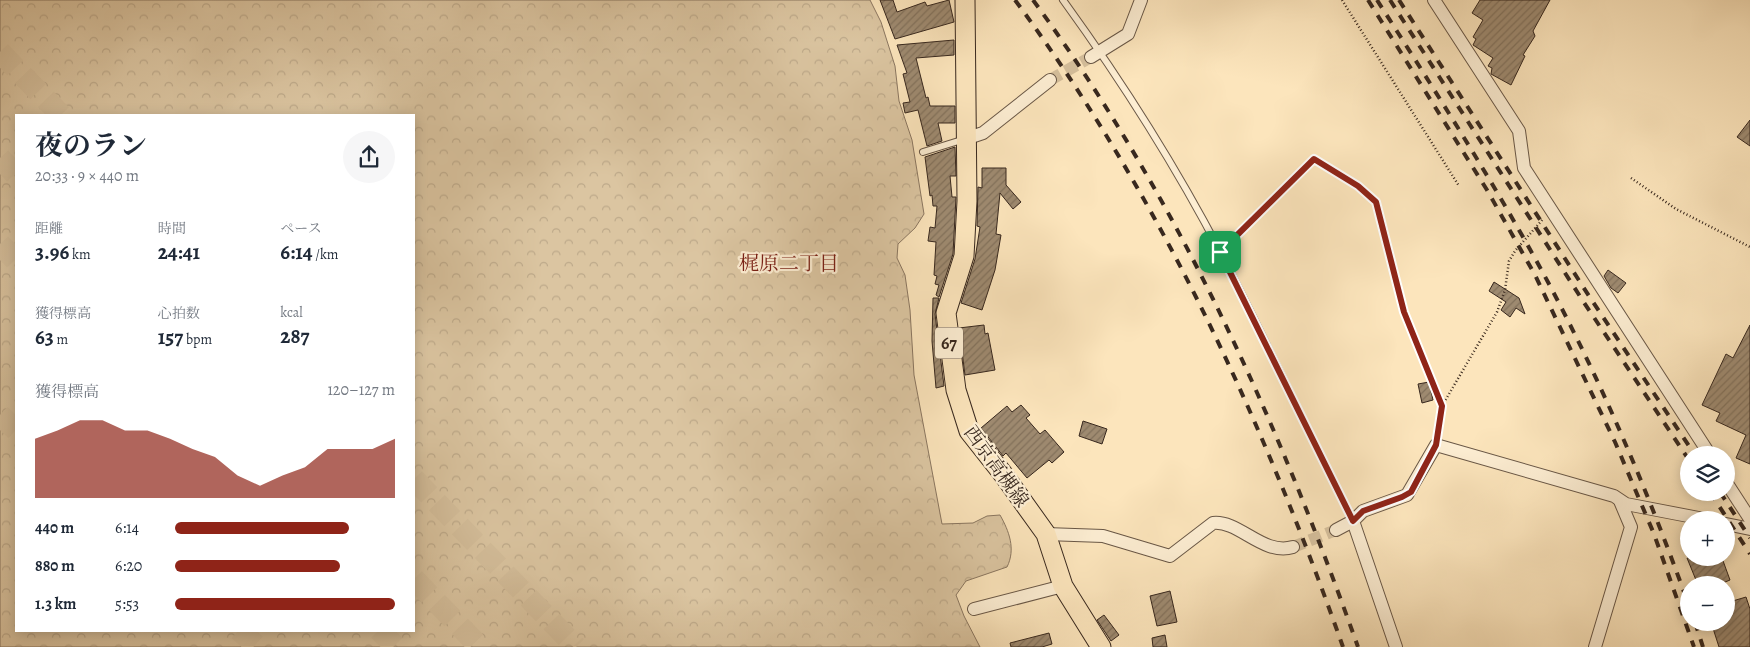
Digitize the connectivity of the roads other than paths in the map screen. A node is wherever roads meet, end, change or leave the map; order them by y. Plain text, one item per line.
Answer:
1 (965, 0) edge
2 (1063, 0) edge
3 (1141, 0) edge
4 (1434, 0) edge
5 (1095, 54) junction
6 (1050, 80) tunnel mouth
7 (968, 138) junction
8 (923, 152) dead end
9 (1704, 446) edge
10 (1735, 496) edge
11 (1620, 501) junction
12 (1680, 515) edge
13 (1750, 519) edge
14 (1353, 521) junction
15 (1735, 526) edge
16 (1750, 529) edge
17 (1336, 530) tunnel mouth
18 (1046, 534) junction
19 (1293, 547) tunnel mouth
20 (1063, 586) junction
21 (974, 609) dead end
22 (1101, 647) edge
23 (1396, 647) edge
24 (1595, 647) edge

1 - 7 main road, 西京高槻線 / 67
2 - 5 lane
3 - 5 street
4 - 9 street
5 - 14 lane
6 - 7 street
7 - 8 lane
7 - 18 main road, 西京高槻線 / 67
10 - 13 street
11 - 12 street
11 - 14 street
11 - 24 street
14 - 17 street
14 - 23 street
15 - 16 street
18 - 19 street
18 - 20 main road, 西京高槻線 / 67
20 - 21 street
20 - 22 main road, 西京高槻線 / 67

